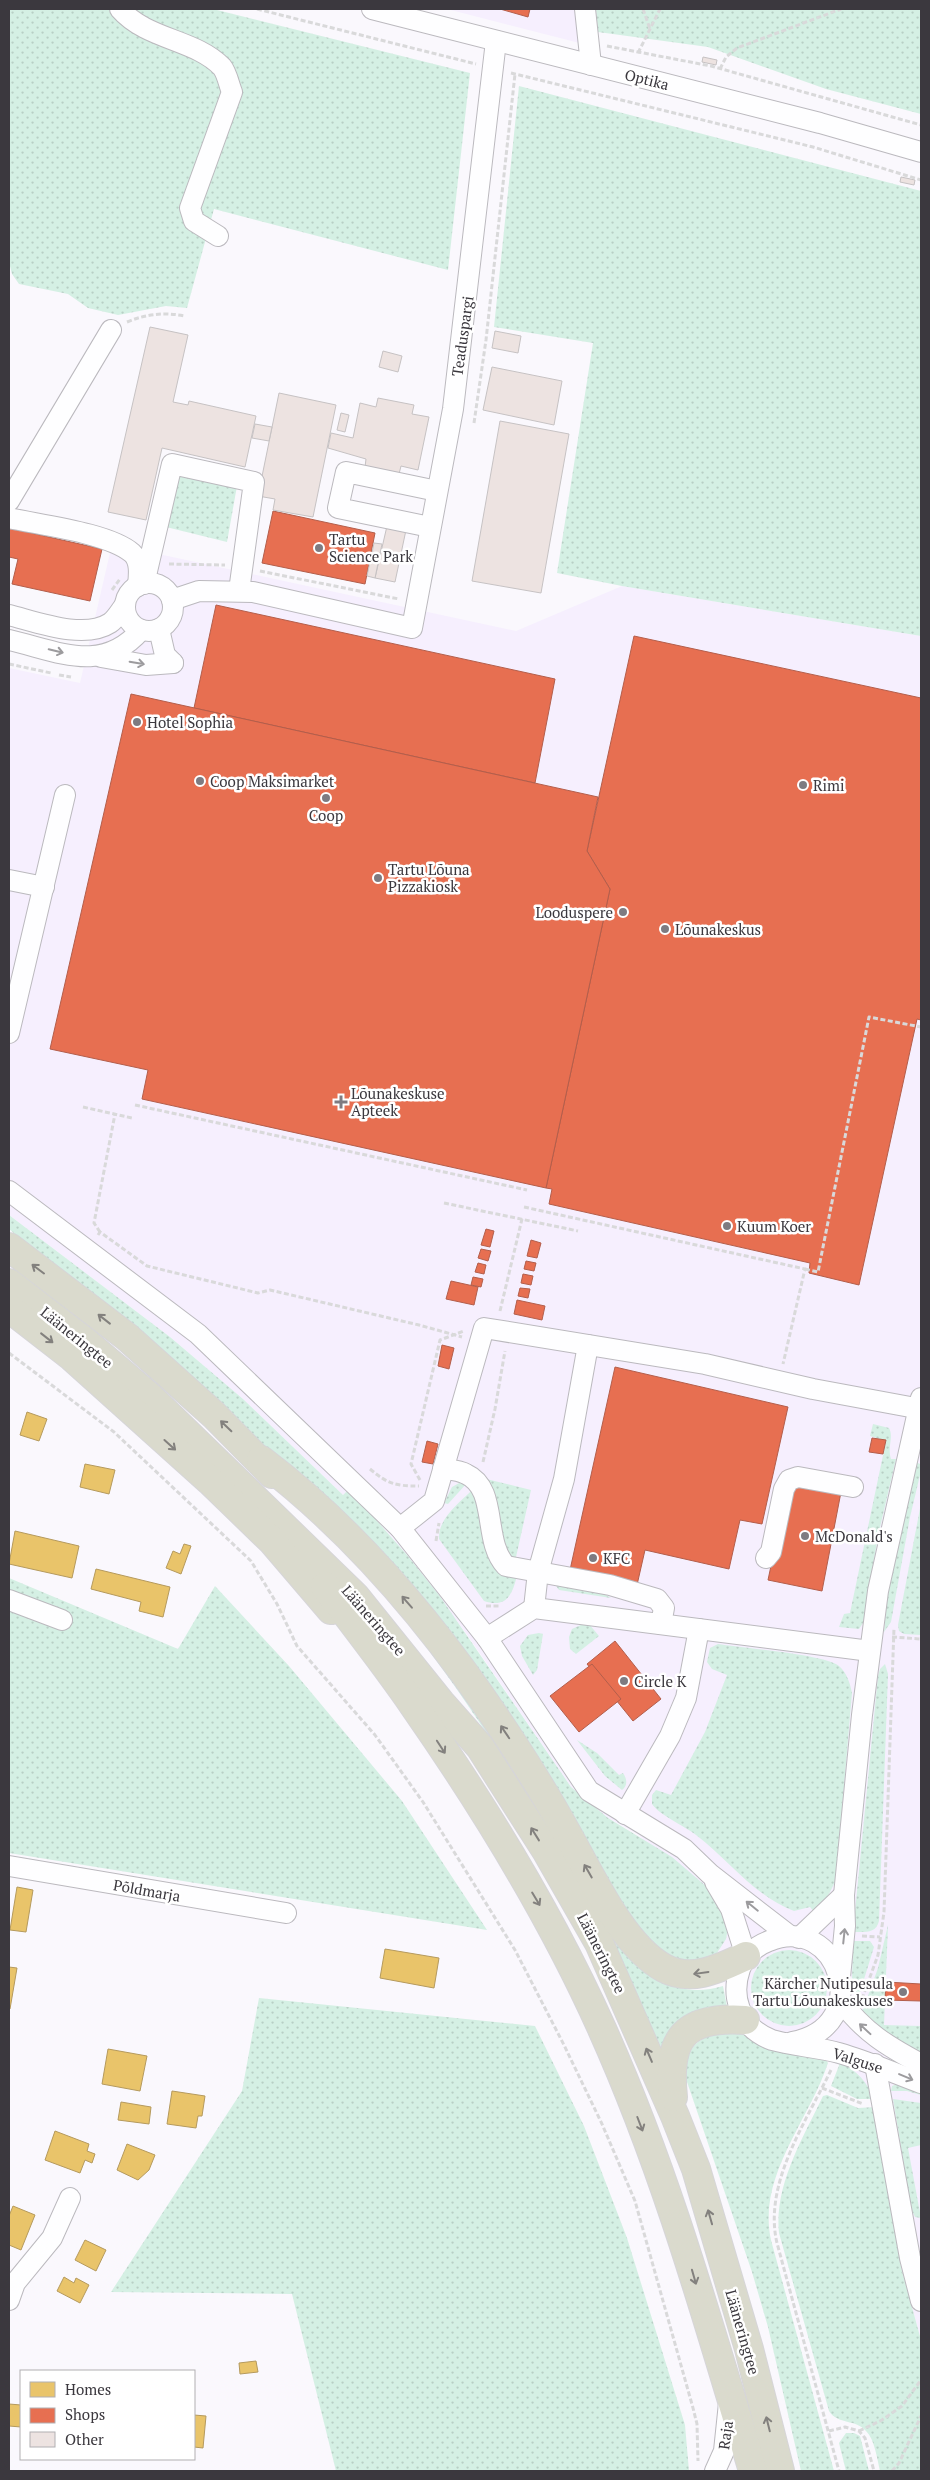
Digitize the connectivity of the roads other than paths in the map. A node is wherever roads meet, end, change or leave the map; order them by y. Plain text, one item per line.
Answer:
1 (120, 9) edge
2 (372, 9) edge
3 (585, 9) edge
4 (496, 41) junction
5 (591, 65) junction
6 (921, 152) edge
7 (218, 236) dead end
8 (111, 330) road end
9 (437, 491) junction
10 (9, 501) edge
11 (9, 518) edge
12 (430, 527) junction
13 (141, 585) junction
14 (239, 591) junction
15 (172, 600) junction
16 (125, 606) junction
17 (9, 615) edge
18 (150, 629) junction
19 (9, 640) edge
20 (101, 657) junction
21 (65, 795) dead end
22 (9, 880) edge
23 (44, 887) junction
24 (9, 1034) edge
25 (9, 1191) edge
26 (9, 1247) edge
27 (9, 1283) edge
28 (9, 1308) edge
29 (588, 1345) junction
30 (920, 1406) edge
31 (261, 1460) junction
32 (444, 1469) junction
33 (853, 1487) dead end
34 (274, 1517) junction
35 (400, 1528) junction
36 (766, 1558) dead end
37 (538, 1572) junction
38 (9, 1600) edge
39 (534, 1608) junction
40 (62, 1620) dead end
41 (661, 1624) junction
42 (699, 1629) junction
43 (487, 1638) junction
44 (870, 1651) junction
45 (414, 1706) junction
46 (480, 1747) junction
47 (625, 1814) junction
48 (9, 1866) edge
49 (710, 1874) junction
50 (844, 1895) junction
51 (286, 1913) dead end
52 (794, 1937) junction
53 (746, 1956) junction
54 (840, 1978) junction
55 (840, 2000) junction
56 (745, 2020) junction
57 (792, 2042) junction
58 (875, 2064) junction
59 (921, 2064) edge
60 (921, 2083) edge
61 (675, 2116) junction
62 (70, 2198) dead end
63 (9, 2300) edge
64 (921, 2301) edge
65 (730, 2396) junction
66 (707, 2468) edge
67 (753, 2471) edge
68 (780, 2471) edge

1 - 7 street
2 - 4 street, Optika
3 - 5 street
4 - 5 street, Optika
4 - 9 street, Teaduspargi
5 - 6 street, Optika
8 - 10 street
9 - 12 street, Teaduspargi
9 - 12 street
11 - 13 street
12 - 14 street, Teaduspargi
13 - 14 street
13 - 15 street
13 - 16 street
14 - 15 street
15 - 18 street
16 - 17 street
16 - 18 street
18 - 20 street
20 -> 18 street
19 -> 20 street
21 - 23 street
22 - 23 street
23 - 24 street
25 - 35 street
31 -> 26 highway
27 - 34 highway, Lääneringtee
28 -> 45 highway
29 - 30 street
29 - 32 street
29 - 37 street
30 - 44 street
31 - 46 highway
53 -> 31 highway
32 - 35 street
32 - 37 street
33 - 36 street
34 - 45 highway, Lääneringtee
34 - 46 highway, Lääneringtee
35 - 43 street
37 - 39 street
37 - 41 street
38 - 40 street
39 - 41 street
39 - 43 street
41 - 42 street
42 - 44 street
42 - 47 street
43 - 47 street
44 - 50 street
45 -> 65 highway, Lääneringtee
61 -> 46 highway, Lääneringtee
47 - 49 street
48 - 51 street, Põldmarja
52 -> 49 street, Valguse
49 - 53 street
50 - 52 street
54 -> 50 street
52 - 53 street
52 - 54 street, Valguse
53 - 56 street, Valguse
54 - 55 street, Valguse
55 - 57 street, Valguse
59 -> 55 street, Valguse
56 - 57 street, Valguse
56 - 61 highway
57 - 58 street, Valguse
58 -> 60 street, Valguse
58 - 64 street
68 -> 61 highway, Lääneringtee
62 - 63 street
65 - 66 street, Raja
65 - 67 highway, Lääneringtee

